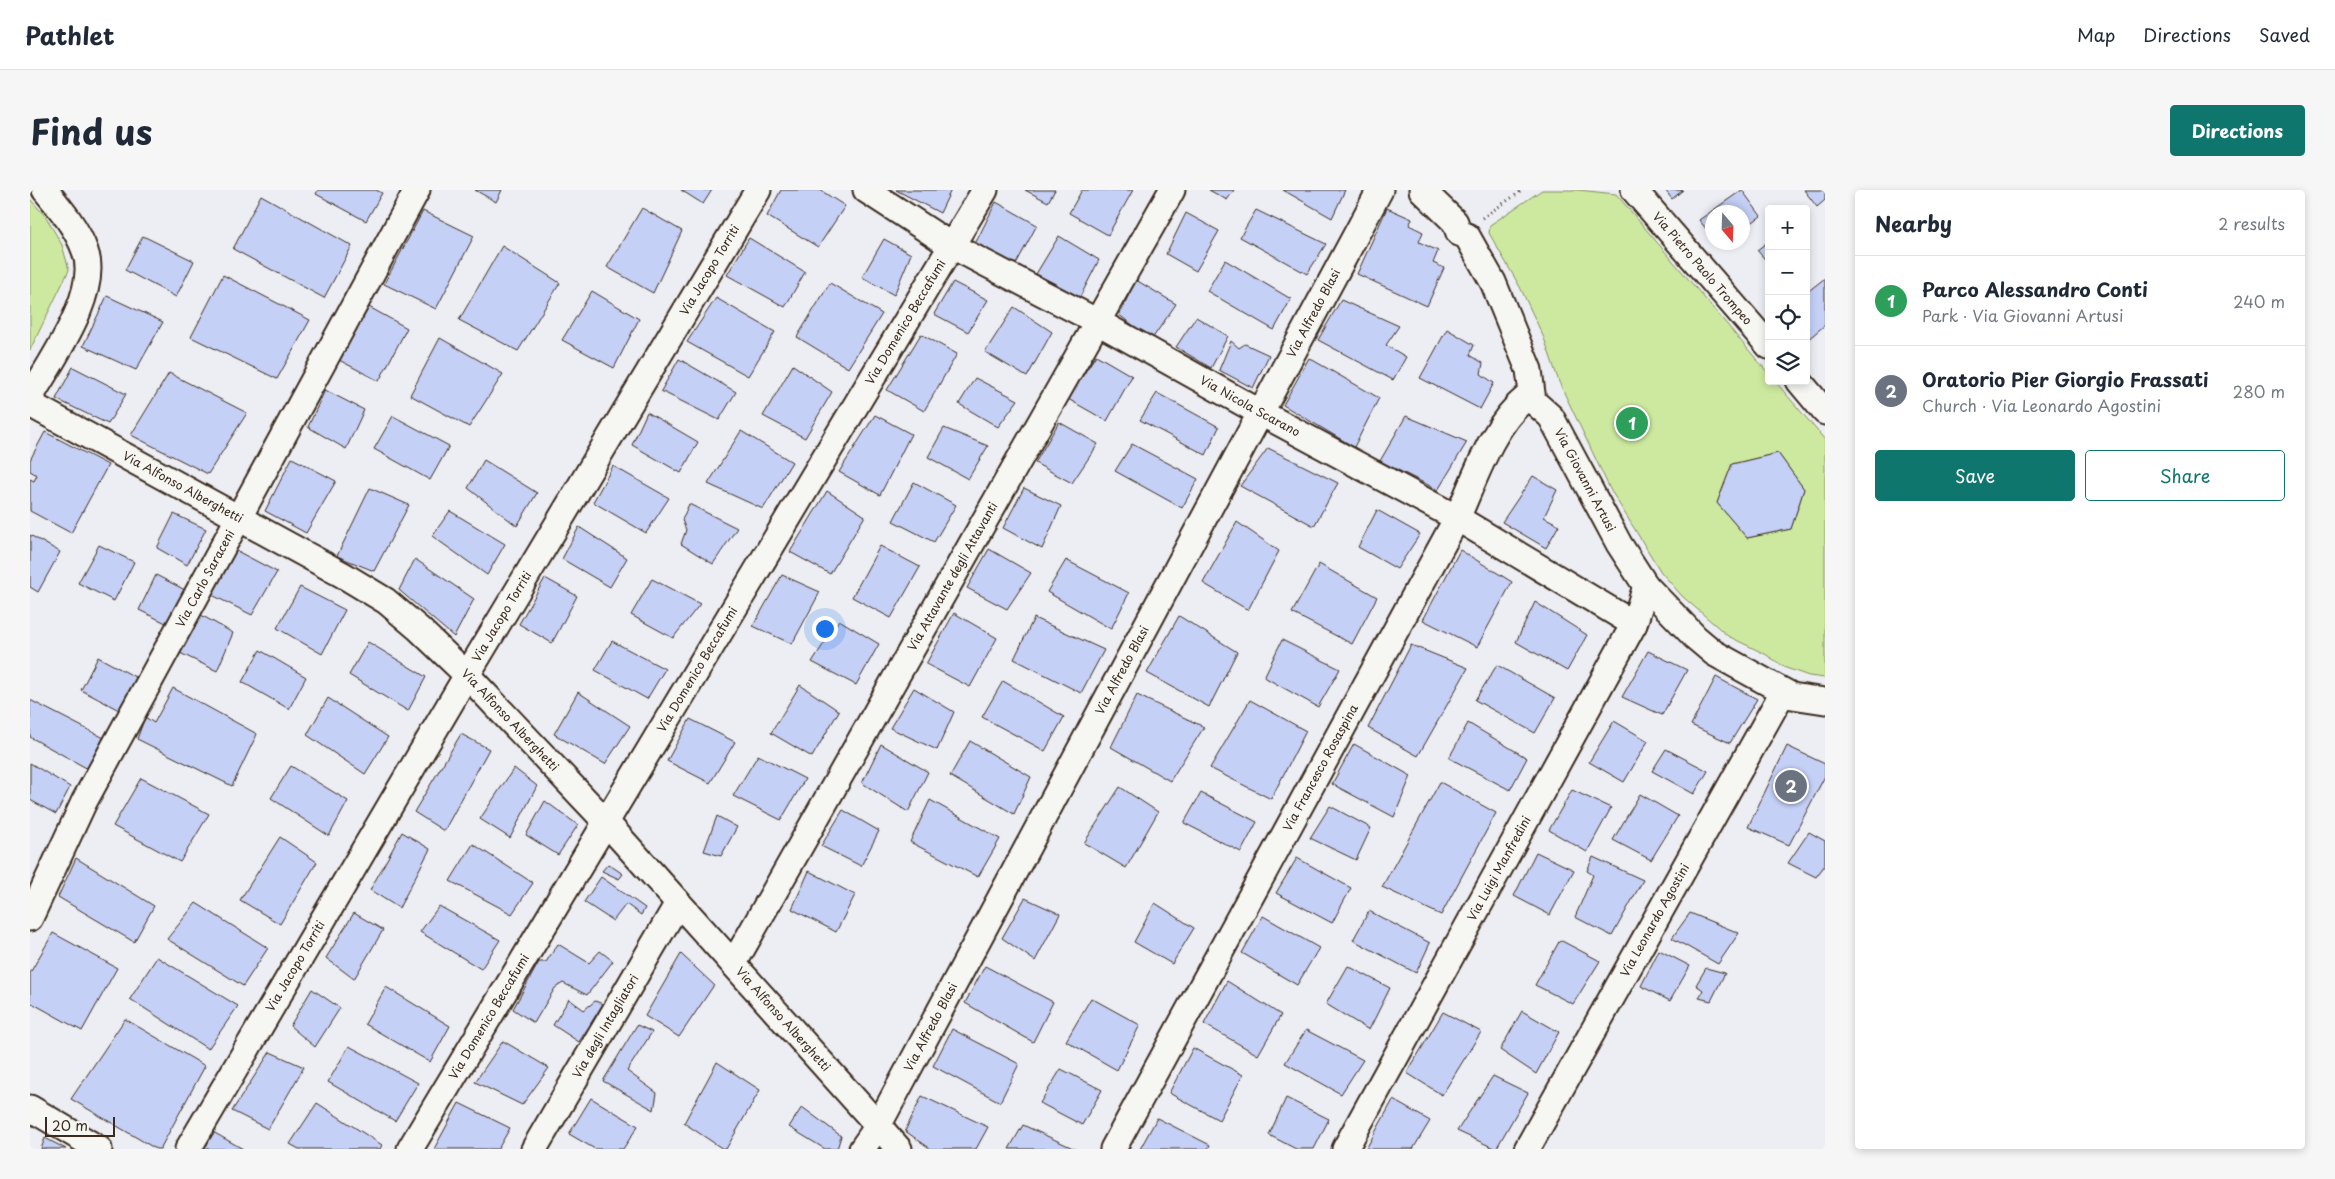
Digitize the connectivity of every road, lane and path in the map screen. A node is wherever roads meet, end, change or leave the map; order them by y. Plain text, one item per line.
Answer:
1 (46, 190) edge
2 (417, 190) edge
3 (758, 190) edge
4 (866, 190) edge
5 (985, 190) edge
6 (1172, 190) edge
7 (1380, 190) edge
8 (1422, 190) edge
9 (1523, 190) edge
10 (1634, 190) edge
11 (1458, 233) junction
12 (952, 246) junction
13 (1098, 322) junction
14 (1765, 341) edge
15 (1802, 385) edge
16 (30, 398) edge
17 (1533, 401) junction
18 (30, 404) edge
19 (1825, 412) edge
20 (1261, 413) junction
21 (239, 518) junction
22 (1457, 518) junction
23 (1646, 586) junction
24 (1634, 624) junction
25 (467, 675) junction
26 (1783, 692) junction
27 (1825, 701) edge
28 (606, 822) junction
29 (678, 903) junction
30 (30, 918) edge
31 (734, 963) junction
32 (32, 1109) edge
33 (878, 1126) junction
34 (99, 1149) edge
35 (188, 1149) edge
36 (410, 1149) edge
37 (534, 1149) edge
38 (862, 1149) edge
39 (899, 1149) edge
40 (1113, 1149) edge
41 (1345, 1149) edge
42 (1527, 1149) edge

1 - 16 street
2 - 21 street, Via Carlo Saraceni
3 - 25 street, Via Jacopo Torriti
4 - 12 street, Via Nicola Scarano
5 - 12 street, Via Domenico Beccafumi
6 - 13 street, Via Attavante degli Attavanti
7 - 20 street, Via Alfredo Blasi
8 - 11 street
9 - 11 path
10 - 14 street, Via Pietro Paolo Trompeo
11 - 17 street
12 - 13 street, Via Nicola Scarano
12 - 28 street, Via Domenico Beccafumi
13 - 20 street, Via Nicola Scarano
13 - 31 street, Via Attavante degli Attavanti
15 - 19 street
17 - 22 street, Via Francesco Rosaspina
17 - 23 street, Via Giovanni Artusi
18 - 21 street, Via Alfonso Alberghetti
20 - 22 street, Via Nicola Scarano
20 - 33 street, Via Alfredo Blasi
21 - 25 street, Via Alfonso Alberghetti
21 - 30 street, Via Carlo Saraceni
22 - 24 street, Via Nicola Scarano
22 - 40 street, Via Francesco Rosaspina
23 - 24 street, Via Luigi Manfredini
23 - 26 street, Via Giovanni Artusi
24 - 41 street, Via Luigi Manfredini
25 - 28 street, Via Alfonso Alberghetti
25 - 35 street, Via Jacopo Torriti
26 - 27 street, Via Giovanni Artusi
26 - 42 street, Via Leonardo Agostini
28 - 29 street, Via Alfonso Alberghetti
28 - 36 street, Via Domenico Beccafumi
29 - 31 street, Via Alfonso Alberghetti
29 - 37 street, Via degli Intagliatori
31 - 33 street, Via Alfonso Alberghetti
32 - 34 street
33 - 38 street, Via Alfredo Blasi
33 - 39 street, Via Alfonso Alberghetti

